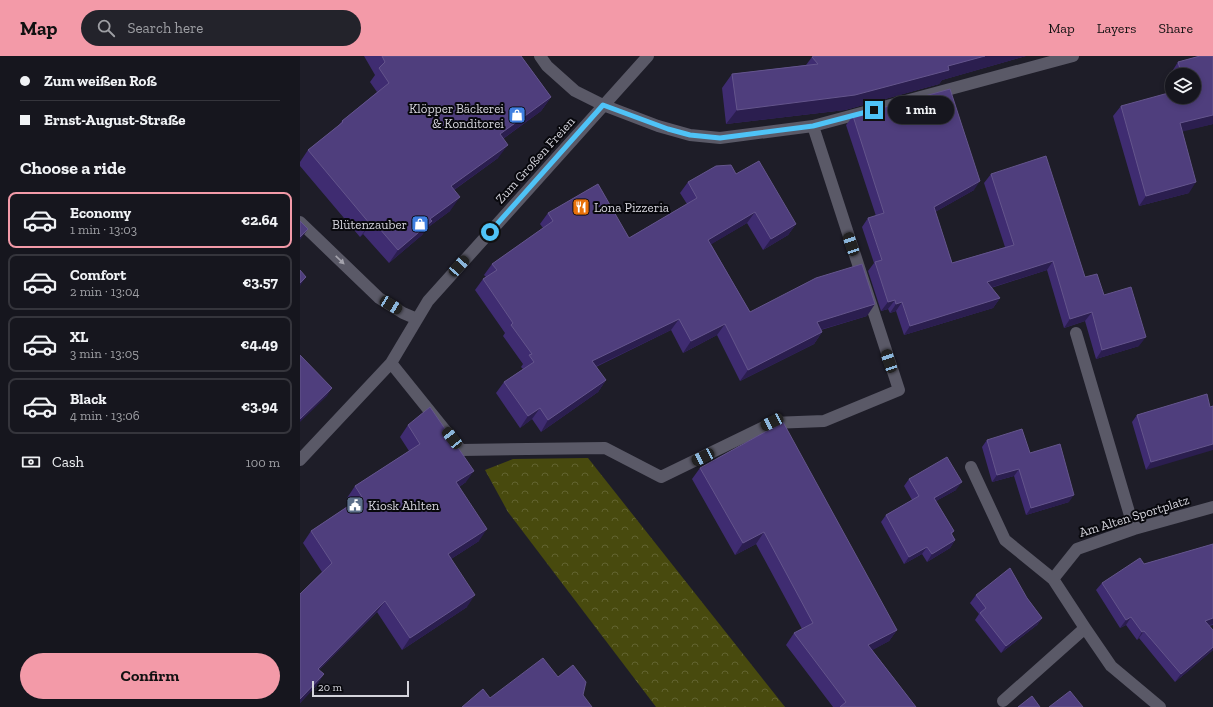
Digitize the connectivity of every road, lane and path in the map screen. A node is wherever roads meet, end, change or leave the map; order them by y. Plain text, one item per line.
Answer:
1 (540, 56) edge
2 (648, 56) edge
3 (1073, 56) edge
4 (603, 105) junction
5 (813, 126) junction
6 (300, 222) edge
7 (417, 319) junction
8 (1076, 333) edge
9 (391, 363) junction
10 (300, 460) edge
11 (971, 468) dead end
12 (1213, 507) edge
13 (1134, 529) junction
14 (1053, 579) junction
15 (1085, 628) junction
16 (1003, 701) dead end
17 (1160, 707) edge

1 - 4 street
2 - 4 street, Zum Großen Freien
3 - 5 street
4 - 5 street
4 - 7 street, Zum Großen Freien
5 - 9 street
6 -> 7 street
7 - 9 street, Zum Großen Freien
8 - 13 street
9 - 10 street, Zum Großen Freien
11 - 14 street
12 - 13 street, Am Alten Sportplatz
13 - 14 street, Am Alten Sportplatz
14 - 15 street
15 - 16 street
15 - 17 street

